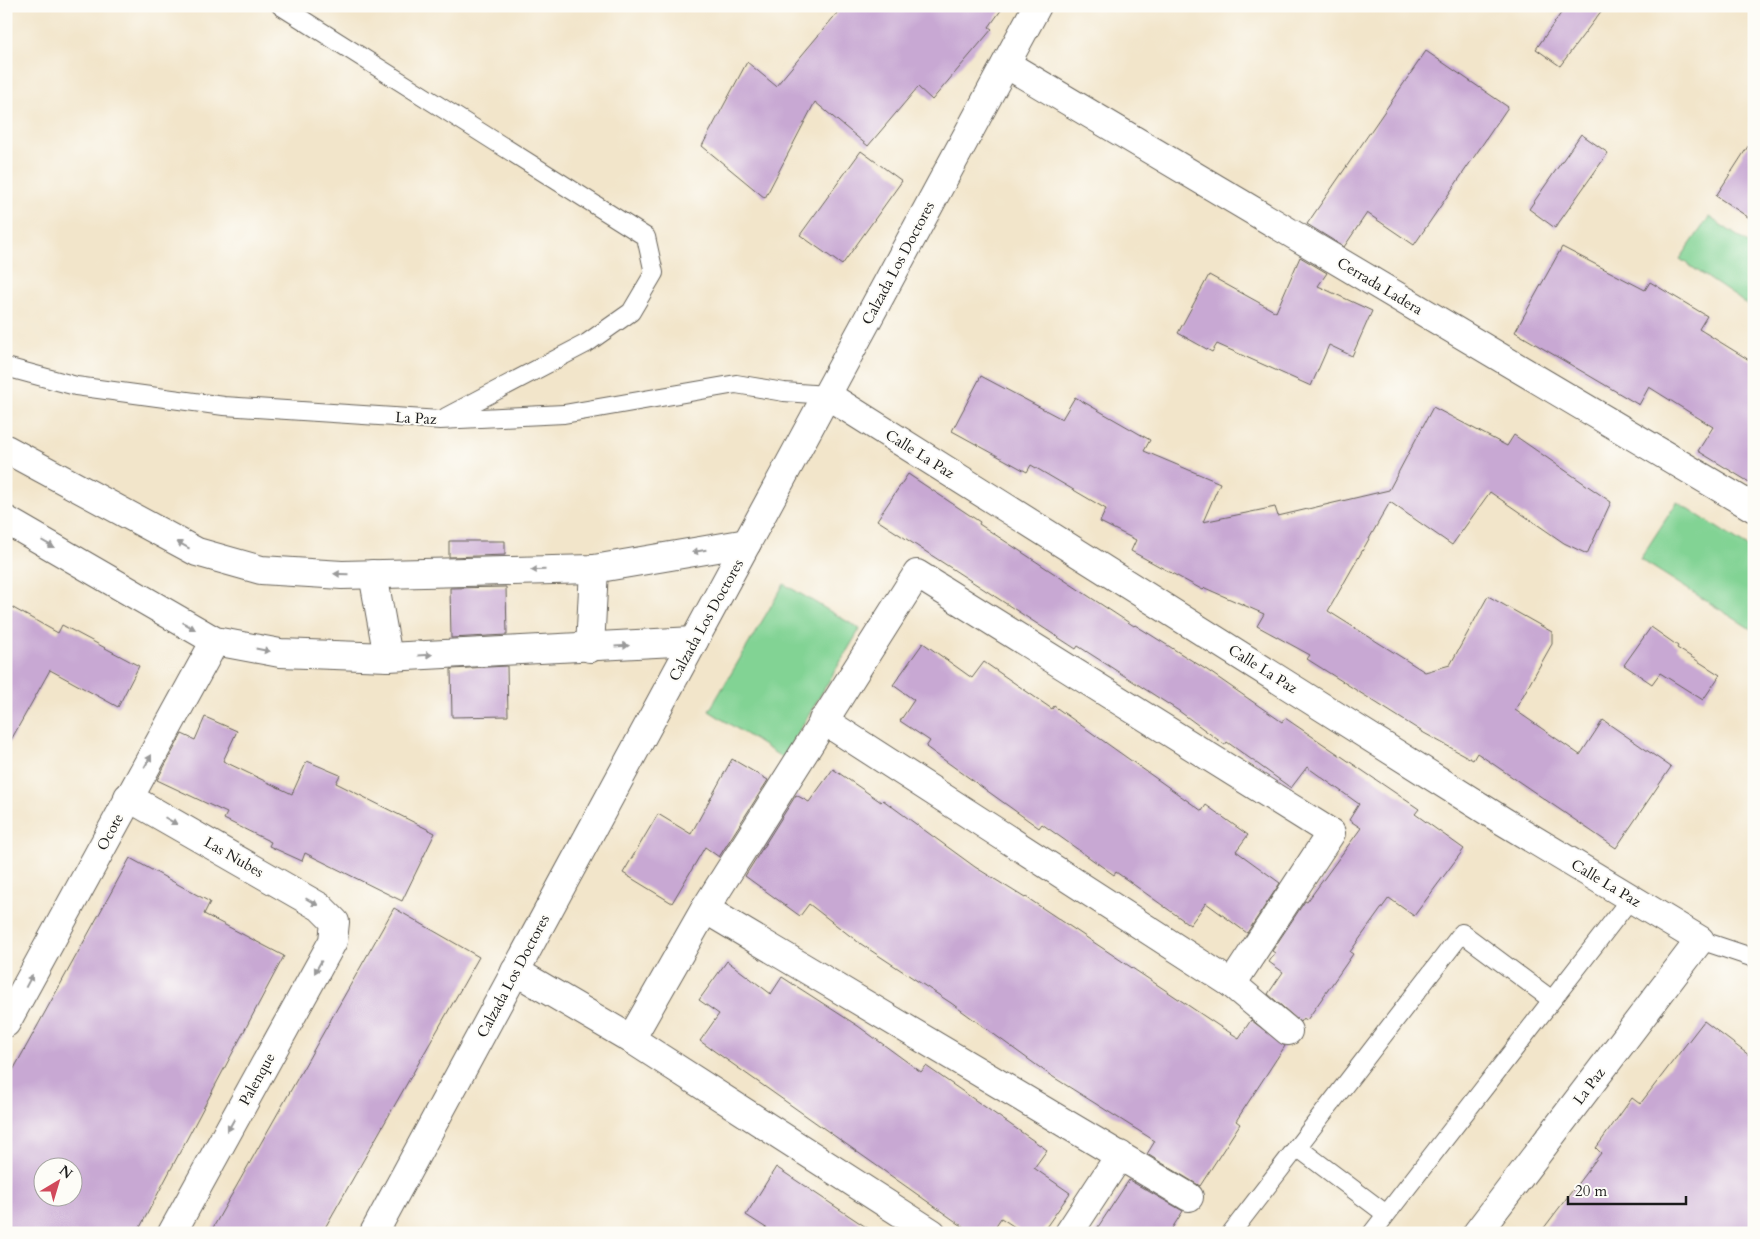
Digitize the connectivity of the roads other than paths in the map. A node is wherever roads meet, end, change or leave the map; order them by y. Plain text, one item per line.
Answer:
1 (281, 6) edge
2 (1037, 6) edge
3 (1006, 64) junction
4 (6, 367) edge
5 (827, 395) junction
6 (440, 420) junction
7 (9, 458) edge
8 (1754, 508) edge
9 (6, 520) edge
10 (747, 543) junction
11 (594, 569) junction
12 (373, 574) junction
13 (215, 641) junction
14 (694, 641) junction
15 (590, 648) junction
16 (388, 657) junction
17 (823, 720) junction
18 (128, 797) junction
19 (1631, 898) junction
20 (705, 909) junction
21 (335, 922) joint
22 (1700, 940) junction
23 (1754, 958) edge
24 (516, 971) junction
25 (1232, 984) junction
26 (1552, 1000) junction
27 (6, 1024) edge
28 (1288, 1031) dead end
29 (631, 1038) junction
30 (1297, 1147) junction
31 (1120, 1155) junction
32 (1189, 1197) dead end
33 (1386, 1214) junction
34 (172, 1233) edge
35 (374, 1233) edge
36 (932, 1233) edge
37 (1069, 1233) edge
38 (1231, 1233) edge
39 (1372, 1233) edge
40 (1477, 1233) edge

1 - 6 lane
2 - 3 street, Calzada Los Doctores
3 - 5 street, Calzada Los Doctores
3 - 8 street, Cerrada Ladera
4 - 6 lane, La Paz
5 - 6 lane, La Paz
5 - 10 street, Calzada Los Doctores
5 - 19 street, Calle La Paz
12 -> 7 street
9 -> 13 street
10 -> 11 street
10 - 14 street, Calzada Los Doctores
11 -> 12 street
11 - 15 street
12 - 16 street
13 -> 16 street
18 -> 13 street, Ocote
15 -> 14 street
14 - 24 street, Calzada Los Doctores
16 -> 15 street
17 - 20 street
17 - 25 street
17 - 25 street
18 -> 21 street, Las Nubes
27 -> 18 street, Ocote
19 - 22 street, Calle La Paz
19 - 26 lane
20 - 29 street
20 - 31 street
21 -> 34 street, Palenque
22 - 23 lane
22 - 40 street, La Paz
24 - 29 street
24 - 35 street, Calzada Los Doctores
25 - 28 street
26 - 30 lane
26 - 33 lane
29 - 36 street
30 - 33 lane
30 - 38 lane
31 - 32 street
31 - 37 street
33 - 39 lane

